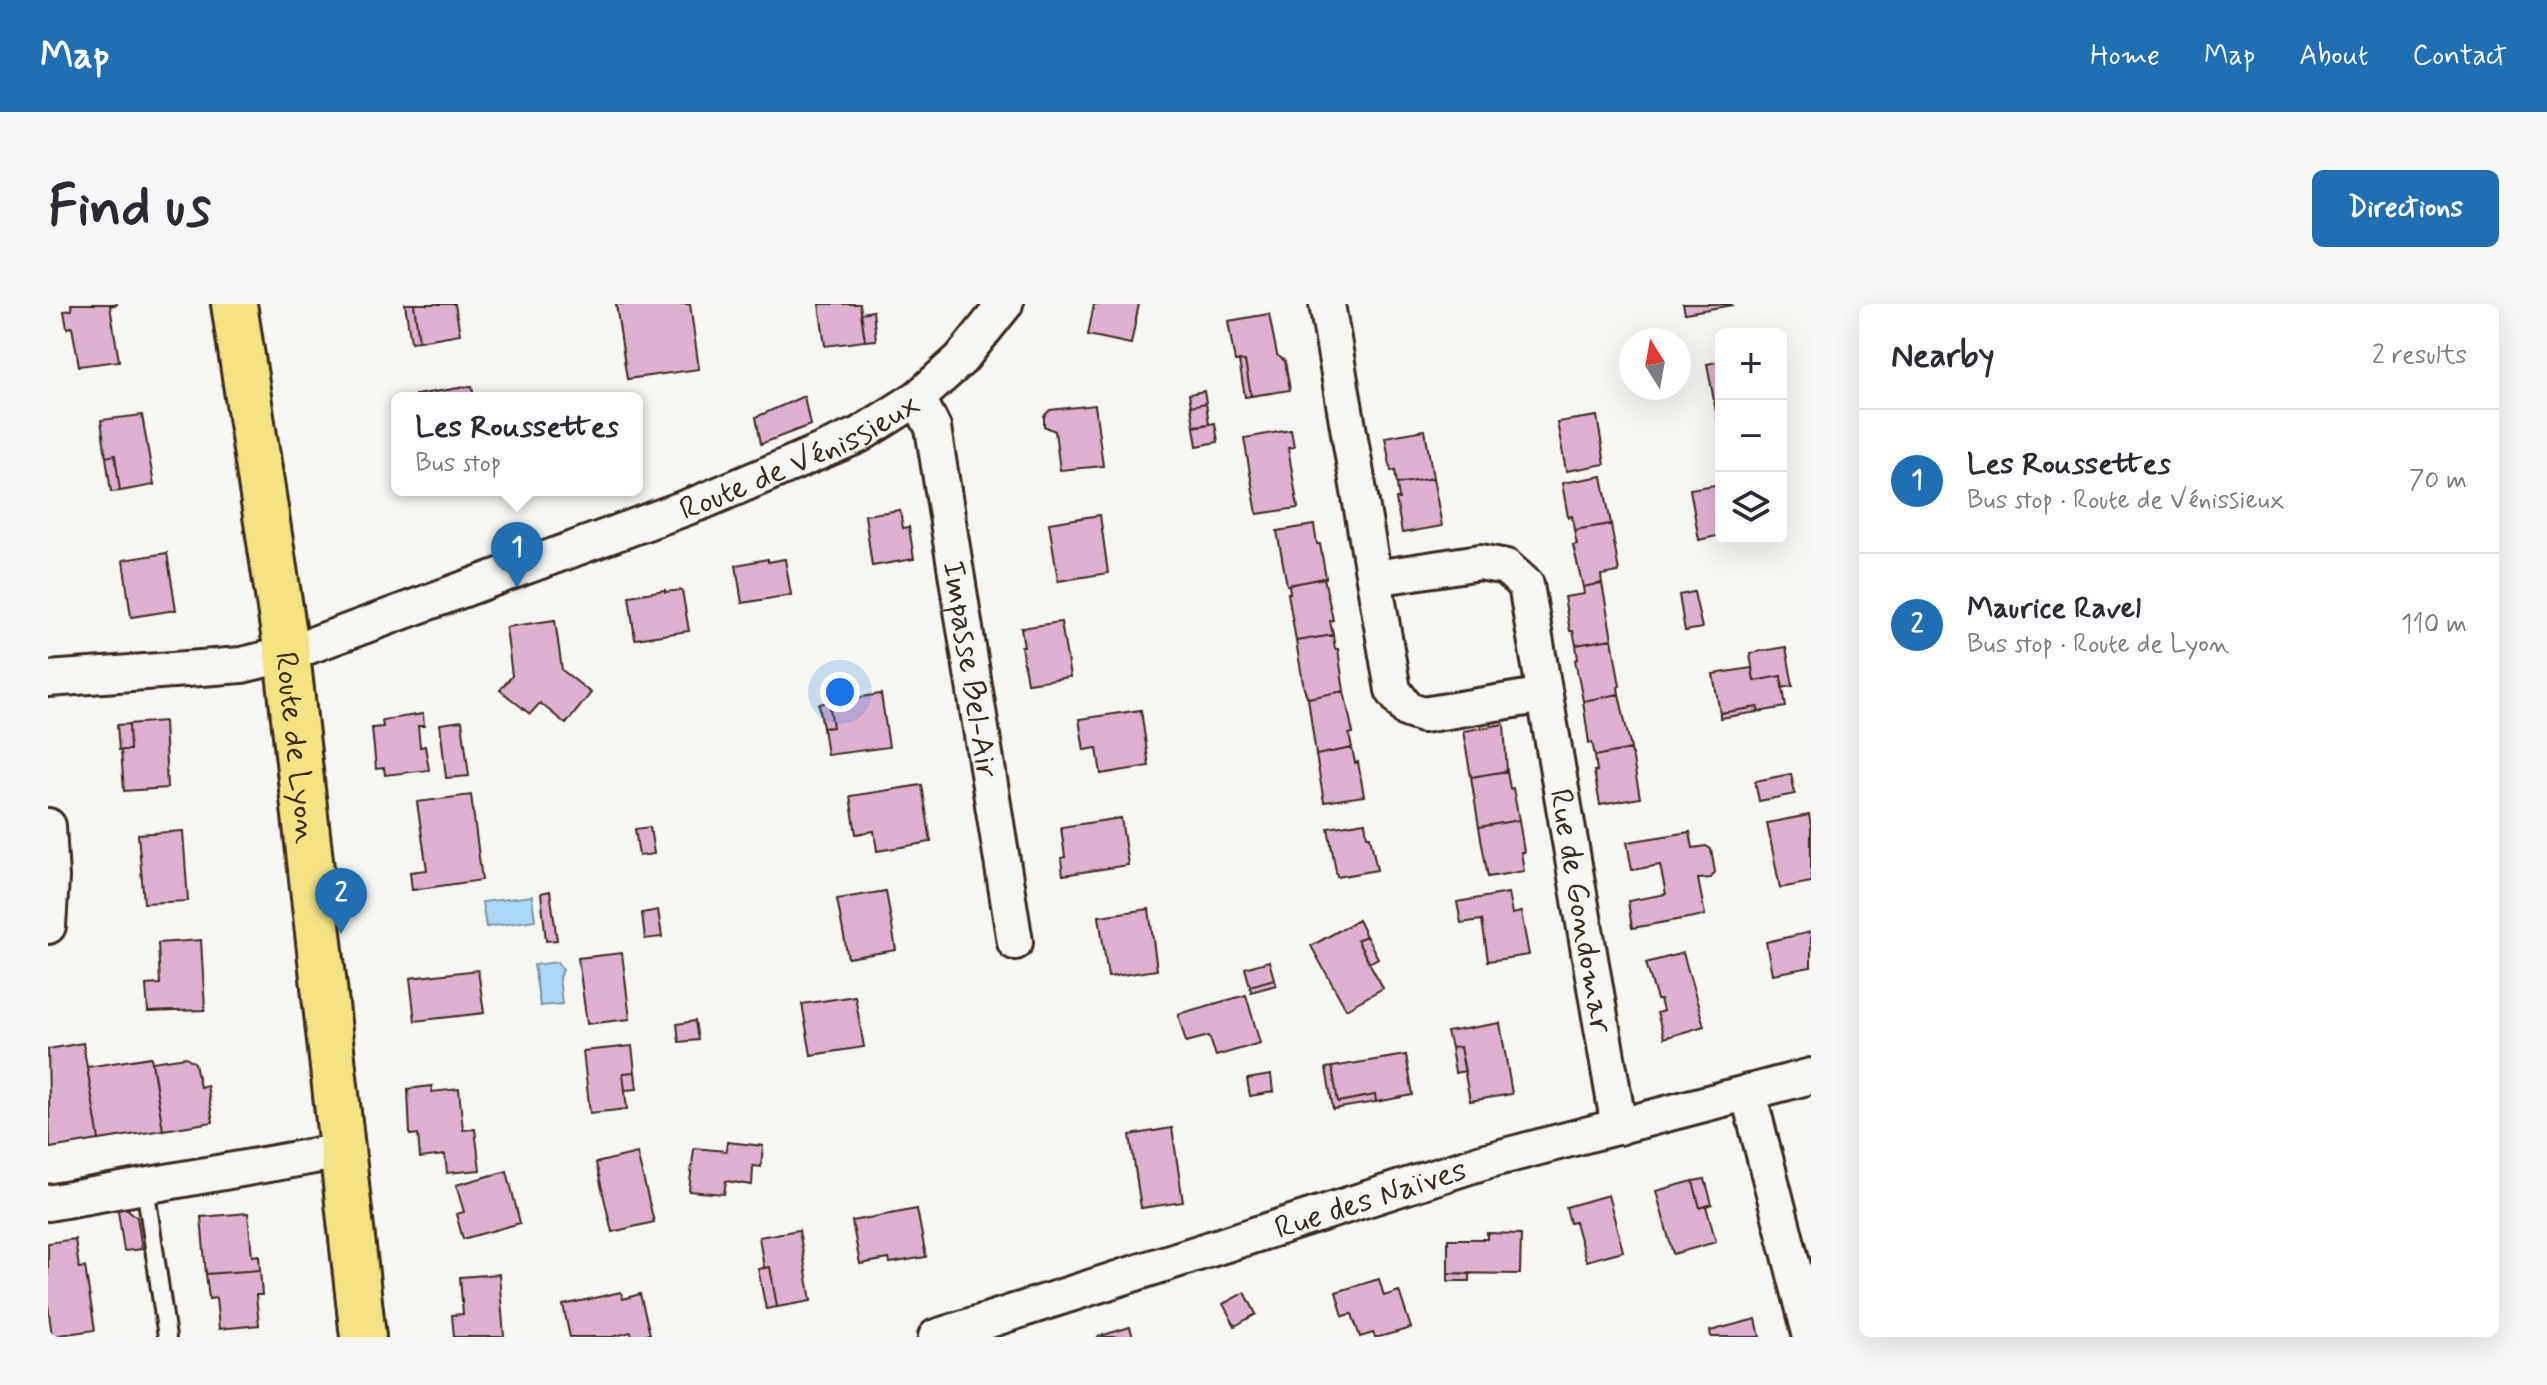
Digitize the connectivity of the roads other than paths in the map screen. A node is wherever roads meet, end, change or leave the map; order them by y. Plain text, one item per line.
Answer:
1 (234, 304) edge
2 (1005, 304) edge
3 (1327, 304) edge
4 (918, 398) junction
5 (1375, 578) junction
6 (287, 654) junction
7 (48, 679) edge
8 (1545, 695) junction
9 (48, 826) edge
10 (48, 926) edge
11 (1015, 942) dead end
12 (1811, 1076) edge
13 (1748, 1092) junction
14 (1619, 1127) junction
15 (342, 1151) junction
16 (145, 1186) junction
17 (48, 1203) edge
18 (167, 1337) edge
19 (363, 1337) edge
20 (936, 1337) edge
21 (1811, 1337) edge

1 - 6 main road, Route de Lyon
2 - 4 street, Route de Vénissieux
3 - 5 street
4 - 6 street, Route de Vénissieux
4 - 11 street, Impasse Bel-Air
5 - 8 street, Rue de Gondomar
5 - 8 street
6 - 7 street, Route de Vénissieux
6 - 15 main road, Route de Lyon
8 - 14 street, Rue de Gondomar
9 - 10 street
12 - 13 street, Rue des Naïves
13 - 14 street, Rue des Naïves
13 - 21 street
14 - 20 street, Rue des Naïves
15 - 16 street
15 - 19 main road, Route de Lyon
16 - 17 street
16 - 18 lane

